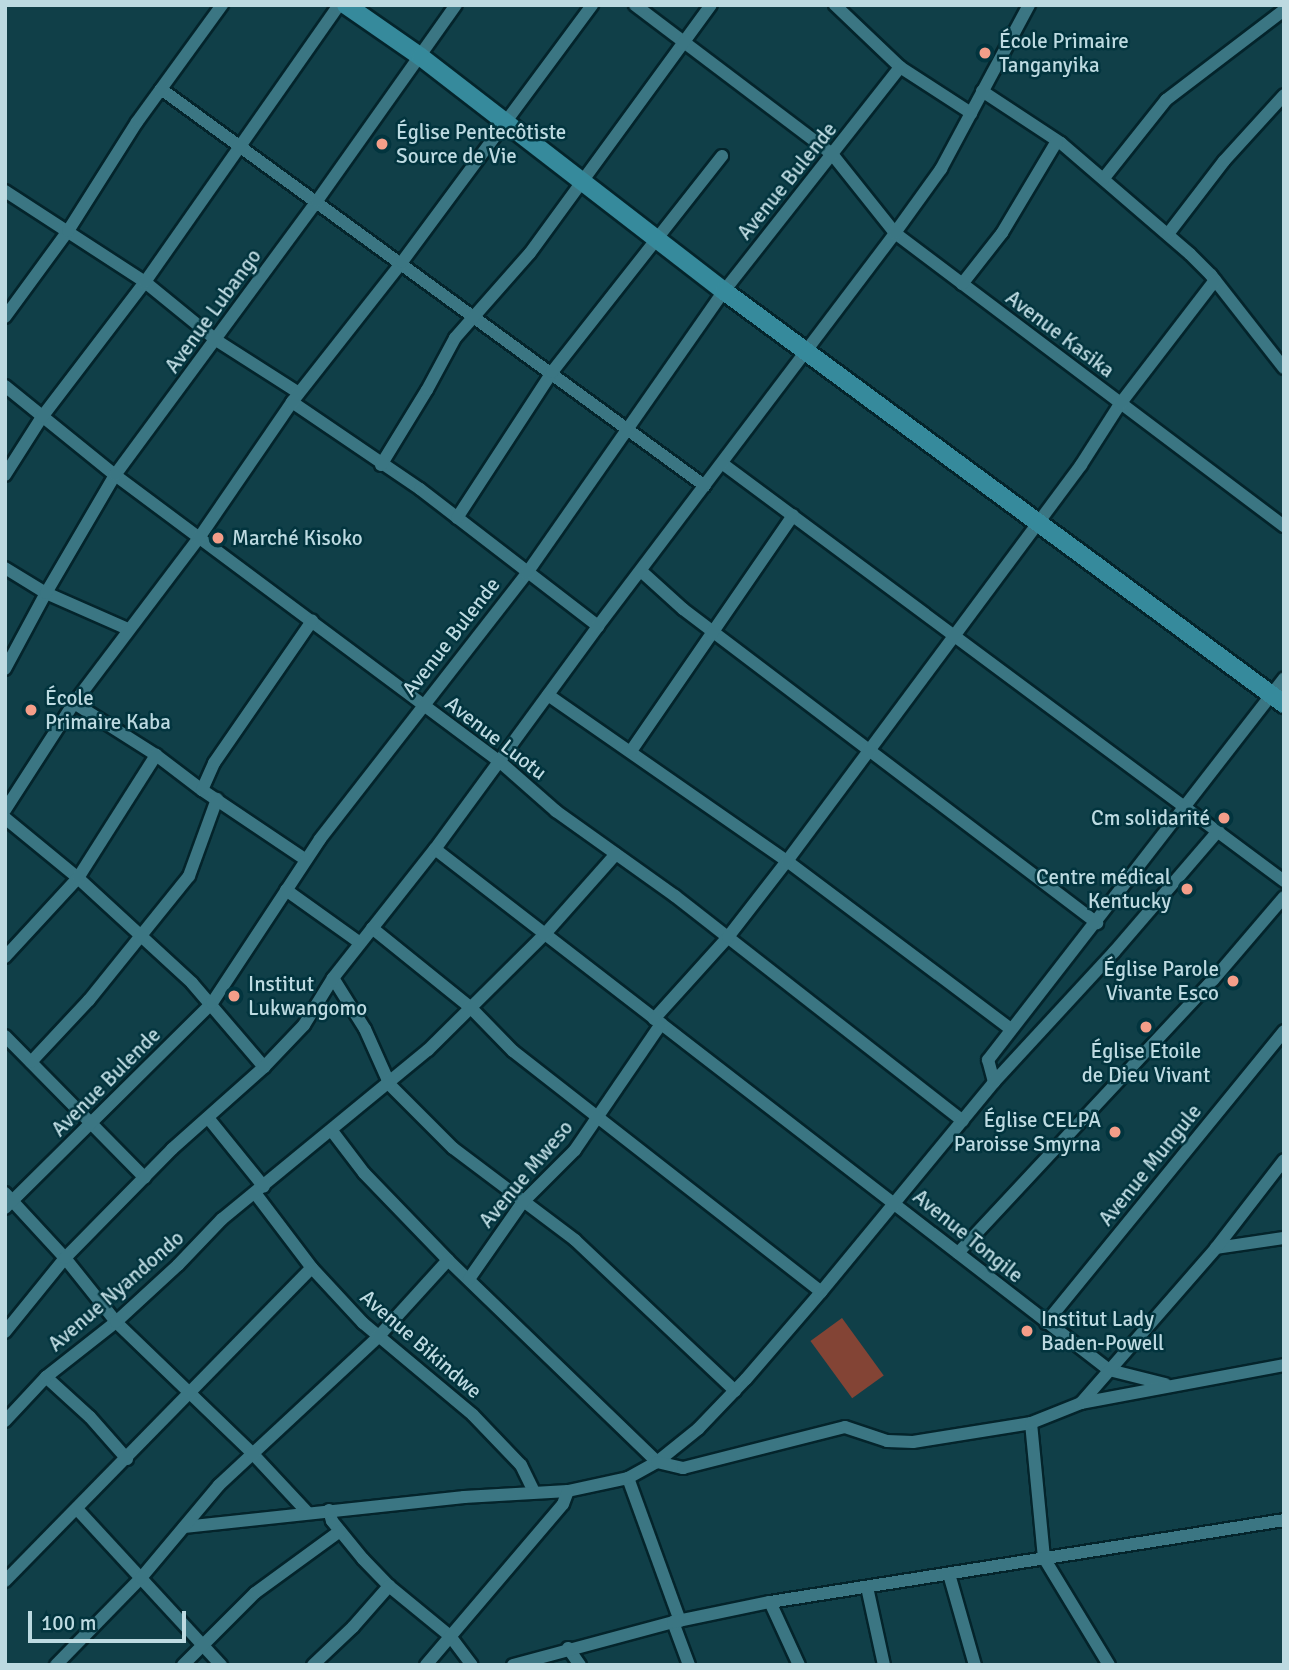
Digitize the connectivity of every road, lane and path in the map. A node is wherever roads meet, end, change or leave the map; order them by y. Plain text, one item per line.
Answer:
1 (222, 5) edge
2 (339, 5) edge
3 (346, 5) edge
4 (456, 5) edge
5 (592, 5) edge
6 (635, 5) edge
7 (711, 5) edge
8 (835, 5) edge
9 (1029, 5) edge
10 (1284, 9) edge
11 (686, 41) junction
12 (421, 57) junction
13 (900, 67) junction
14 (161, 89) junction
15 (982, 91) junction
16 (1284, 95) edge
17 (971, 113) junction
18 (505, 122) junction
19 (1057, 141) junction
20 (239, 143) junction
21 (832, 154) junction
22 (722, 156) dead end
23 (1104, 178) junction
24 (583, 180) junction
25 (5, 191) edge
26 (317, 201) junction
27 (68, 231) junction
28 (895, 233) junction
29 (1168, 234) junction
30 (655, 238) junction
31 (402, 262) junction
32 (1215, 280) junction
33 (145, 282) junction
34 (962, 284) junction
35 (724, 291) junction
36 (474, 314) junction
37 (5, 317) edge
38 (216, 340) junction
39 (805, 351) junction
40 (1284, 368) edge
41 (552, 372) junction
42 (5, 386) edge
43 (296, 398) junction
44 (1121, 404) junction
45 (42, 417) junction
46 (630, 429) junction
47 (381, 464) junction
48 (723, 464) junction
49 (5, 475) edge
50 (115, 475) junction
51 (705, 486) junction
52 (793, 515) junction
53 (457, 518) junction
54 (1039, 521) junction
55 (1284, 526) edge
56 (199, 538) junction
57 (5, 568) edge
58 (641, 571) junction
59 (527, 573) junction
60 (46, 593) junction
61 (312, 621) junction
62 (598, 626) junction
63 (128, 629) junction
64 (713, 632) junction
65 (957, 635) junction
66 (5, 669) edge
67 (1284, 678) edge
68 (548, 695) junction
69 (1278, 699) edge
70 (74, 703) junction
71 (421, 705) junction
72 (631, 751) junction
73 (870, 751) junction
74 (156, 755) junction
75 (499, 761) junction
76 (202, 790) junction
77 (217, 799) junction
78 (1185, 807) junction
79 (5, 810) edge
80 (5, 818) edge
81 (1218, 831) junction
82 (435, 849) junction
83 (616, 855) junction
84 (306, 860) junction
85 (788, 861) junction
86 (78, 878) junction
87 (1284, 881) edge
88 (286, 890) junction
89 (1284, 897) edge
90 (1097, 923) junction
91 (372, 928) junction
92 (544, 934) junction
93 (142, 937) junction
94 (728, 937) junction
95 (360, 943) junction
96 (5, 957) edge
97 (334, 978) junction
98 (212, 1003) junction
99 (471, 1008) junction
100 (657, 1022) junction
101 (1011, 1029) junction
102 (1284, 1031) edge
103 (5, 1036) edge
104 (31, 1062) junction
105 (264, 1067) junction
106 (994, 1082) junction
107 (390, 1084) junction
108 (597, 1117) junction
109 (209, 1119) junction
110 (963, 1121) junction
111 (92, 1125) junction
112 (332, 1131) junction
113 (1284, 1160) edge
114 (145, 1178) junction
115 (259, 1190) junction
116 (8, 1200) edge
117 (522, 1203) junction
118 (895, 1203) junction
119 (1284, 1238) edge
120 (1216, 1248) junction
121 (958, 1253) junction
122 (65, 1258) junction
123 (448, 1260) junction
124 (312, 1268) junction
125 (469, 1279) junction
126 (821, 1293) junction
127 (117, 1322) junction
128 (1046, 1323) junction
129 (5, 1332) edge
130 (378, 1337) junction
131 (1284, 1365) edge
132 (1109, 1370) junction
133 (47, 1377) junction
134 (1171, 1386) junction
135 (734, 1391) junction
136 (190, 1395) junction
137 (1081, 1403) junction
138 (5, 1421) edge
139 (1031, 1423) junction
140 (253, 1454) junction
141 (127, 1459) junction
142 (657, 1462) junction
143 (628, 1478) junction
144 (568, 1491) junction
145 (534, 1492) junction
146 (78, 1510) junction
147 (329, 1510) junction
148 (307, 1512) junction
149 (1284, 1520) edge
150 (184, 1527) junction
151 (340, 1531) junction
152 (1044, 1558) junction
153 (948, 1574) junction
154 (141, 1578) junction
155 (5, 1581) edge
156 (389, 1586) junction
157 (867, 1587) junction
158 (770, 1602) junction
159 (676, 1622) junction
160 (450, 1636) junction
161 (203, 1645) junction
162 (568, 1648) junction
163 (56, 1665) edge
164 (183, 1665) edge
165 (221, 1665) edge
166 (313, 1665) edge
167 (426, 1665) edge
168 (472, 1665) edge
169 (513, 1665) edge
170 (580, 1665) edge
171 (689, 1665) edge
172 (799, 1665) edge
173 (884, 1665) edge
174 (975, 1665) edge
175 (1109, 1665) edge

1 - 14 street
2 - 20 street
3 - 12 street
4 - 12 street, Avenue Lubango
5 - 18 street
6 - 11 street, Avenue Kasika
7 - 11 street
8 - 13 street
9 - 15 street
10 - 23 street
11 - 21 street, Avenue Kasika
11 - 24 street
12 - 18 street
12 - 26 street, Avenue Lubango
13 - 17 street
13 - 21 street, Avenue Bulende
14 - 20 street
14 - 27 street
15 - 17 street
15 - 19 street
16 - 29 street
17 - 28 street
18 - 24 street
18 - 31 street
19 - 23 street
19 - 34 street
20 - 26 street
20 - 33 street
21 - 28 street, Avenue Kasika
21 - 35 street, Avenue Bulende
22 - 30 street
23 - 29 street
24 - 30 street
24 - 36 street
25 - 27 street
26 - 31 street
26 - 38 street, Avenue Lubango
27 - 33 street
27 - 37 street
28 - 34 street, Avenue Kasika
28 - 39 street
29 - 32 street
30 - 35 street
30 - 41 street
31 - 36 street
31 - 43 street
32 - 40 street
32 - 44 street, Avenue Mweso
33 - 38 street
33 - 45 street
34 - 44 street, Avenue Kasika
35 - 39 street
35 - 46 street, Avenue Bulende
36 - 41 street
36 - 47 street
38 - 43 street
38 - 50 street, Avenue Lubango
39 - 48 street
39 - 54 street
41 - 46 street
41 - 53 street
42 - 45 street, Avenue Luotu
43 - 47 street
43 - 56 street
44 - 54 street, Avenue Mweso
44 - 55 street, Avenue Kasika
45 - 49 street
45 - 50 street, Avenue Luotu
46 - 51 street
46 - 59 street, Avenue Bulende
47 - 53 street
48 - 51 street
48 - 52 street
50 - 56 street, Avenue Luotu
50 - 60 street, Avenue Lubango
51 - 58 street
52 - 64 street
52 - 65 street
53 - 59 street
54 - 65 street, Avenue Mweso
54 - 69 street
56 - 61 street, Avenue Luotu
56 - 63 street
57 - 60 street
58 - 62 street
58 - 64 street
59 - 62 street
59 - 71 street, Avenue Bulende
60 - 63 street
60 - 66 street, Avenue Lubango
61 - 71 street, Avenue Luotu
61 - 76 street
62 - 68 street
63 - 70 street
64 - 72 street
64 - 73 street
65 - 73 street, Avenue Mweso
65 - 78 street
67 - 69 street
68 - 72 street
68 - 75 street
69 - 78 street
70 - 74 street
70 - 79 street
71 - 75 street, Avenue Luotu
71 - 84 street, Avenue Bulende
72 - 85 street
73 - 85 street, Avenue Mweso
73 - 90 street
74 - 76 street
74 - 86 street
75 - 82 street
75 - 83 street, Avenue Luotu
76 - 77 street
77 - 84 street
77 - 93 street
78 - 81 street
78 - 90 street
80 - 86 street
81 - 87 street
81 - 106 street
82 - 91 street
82 - 92 street, Avenue Tongile
83 - 92 street, Avenue Nyandondo
83 - 94 street, Avenue Luotu
84 - 88 street, Avenue Bulende
85 - 94 street, Avenue Mweso
85 - 101 street
86 - 93 street
86 - 96 street
88 - 95 street
88 - 98 street, Avenue Bulende
89 - 121 street
90 - 101 street
91 - 95 street
91 - 99 street
92 - 99 street, Avenue Nyandondo
92 - 100 street, Avenue Tongile
93 - 98 street
93 - 104 street
94 - 100 street, Avenue Mweso
94 - 110 street, Avenue Luotu
95 - 97 street
97 - 105 street
97 - 107 street
98 - 105 street
98 - 111 street, Avenue Bulende
99 - 107 street, Avenue Nyandondo
99 - 108 street
100 - 108 street, Avenue Mweso
100 - 118 street, Avenue Tongile
101 - 106 street
102 - 128 street, Avenue Mungule
103 - 104 street
104 - 111 street
105 - 109 street
106 - 110 street
107 - 112 street, Avenue Nyandondo
107 - 117 street
108 - 117 street, Avenue Mweso
108 - 126 street
109 - 114 street
109 - 115 street, Avenue Bikindwe
110 - 118 street
111 - 114 street
111 - 116 street, Avenue Bulende
112 - 115 street, Avenue Nyandondo
112 - 123 street
113 - 120 street
114 - 122 street
115 - 124 street, Avenue Bikindwe
115 - 127 street, Avenue Nyandondo
116 - 122 street
117 - 125 street, Avenue Mweso
117 - 135 street
118 - 121 street, Avenue Tongile
118 - 126 street
119 - 120 street
120 - 132 street
121 - 128 street, Avenue Tongile
122 - 127 street
122 - 129 street
123 - 125 street
123 - 130 street
124 - 130 street, Avenue Bikindwe
124 - 136 street
125 - 142 street
126 - 135 street
127 - 133 street, Avenue Nyandondo
127 - 136 street
128 - 132 street, Avenue Tongile
130 - 140 street
130 - 145 street, Avenue Bikindwe
131 - 134 street, Avenue Tongile
132 - 134 street, Avenue Tongile
132 - 137 street
133 - 138 street, Avenue Nyandondo
133 - 141 street
134 - 137 street
135 - 142 street
136 - 140 street
136 - 141 street
137 - 139 street
139 - 142 street
139 - 152 street
140 - 148 street
140 - 150 street
141 - 146 street
142 - 143 street
143 - 144 street
143 - 159 street
144 - 145 street
144 - 160 street
145 - 147 street
146 - 154 street
146 - 155 street
147 - 148 street
147 - 151 street
148 - 150 street
149 - 152 street
150 - 154 street
151 - 156 street
151 - 161 street
152 - 153 street
152 - 175 street
153 - 157 street
153 - 174 street
154 - 161 street
154 - 163 street
156 - 160 street
156 - 166 street
157 - 158 street
157 - 173 street
158 - 159 street
158 - 172 street
159 - 162 street
159 - 171 street
160 - 167 street
160 - 168 street
161 - 164 street
161 - 165 street
162 - 169 street
162 - 170 street

